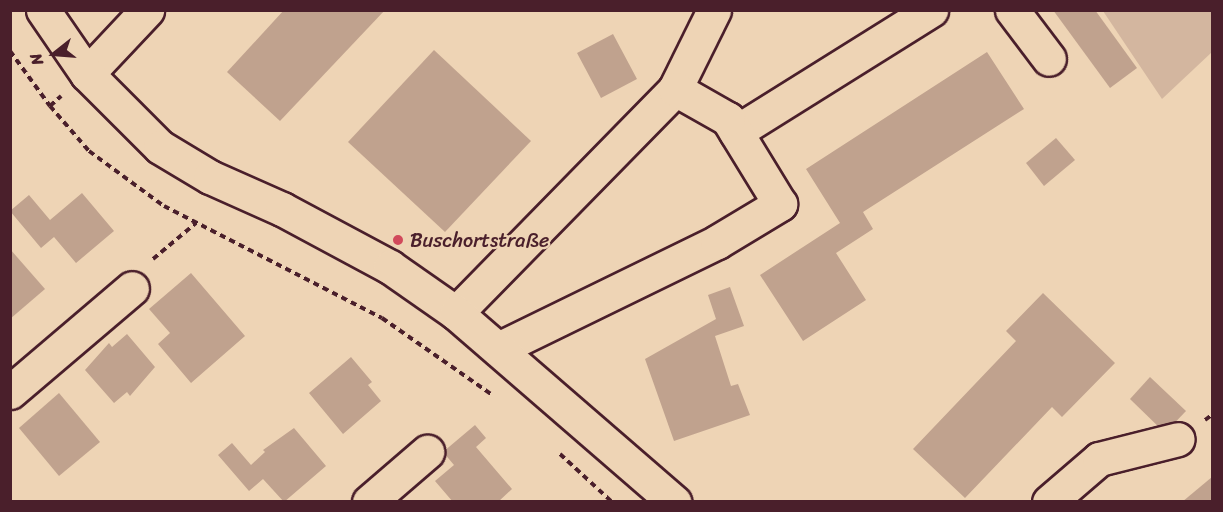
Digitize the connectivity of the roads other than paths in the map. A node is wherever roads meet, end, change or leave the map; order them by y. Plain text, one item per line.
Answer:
1 (43, 10) edge
2 (147, 10) edge
3 (714, 10) edge
4 (931, 10) edge
5 (1012, 10) edge
6 (1049, 59) dead end
7 (87, 74) junction
8 (675, 89) junction
9 (736, 132) junction
10 (132, 288) road end
11 (456, 313) junction
12 (498, 349) junction
13 (10, 392) edge
14 (1178, 439) dead end
15 (427, 453) dead end
16 (369, 501) edge
17 (674, 501) edge
18 (1049, 501) edge

1 - 7 main road
2 - 7 main road
3 - 8 main road
4 - 9 main road
5 - 6 main road
7 - 11 main road
8 - 9 main road
8 - 11 main road
9 - 12 main road
10 - 13 main road
11 - 12 main road
12 - 17 main road
14 - 18 main road
15 - 16 main road

